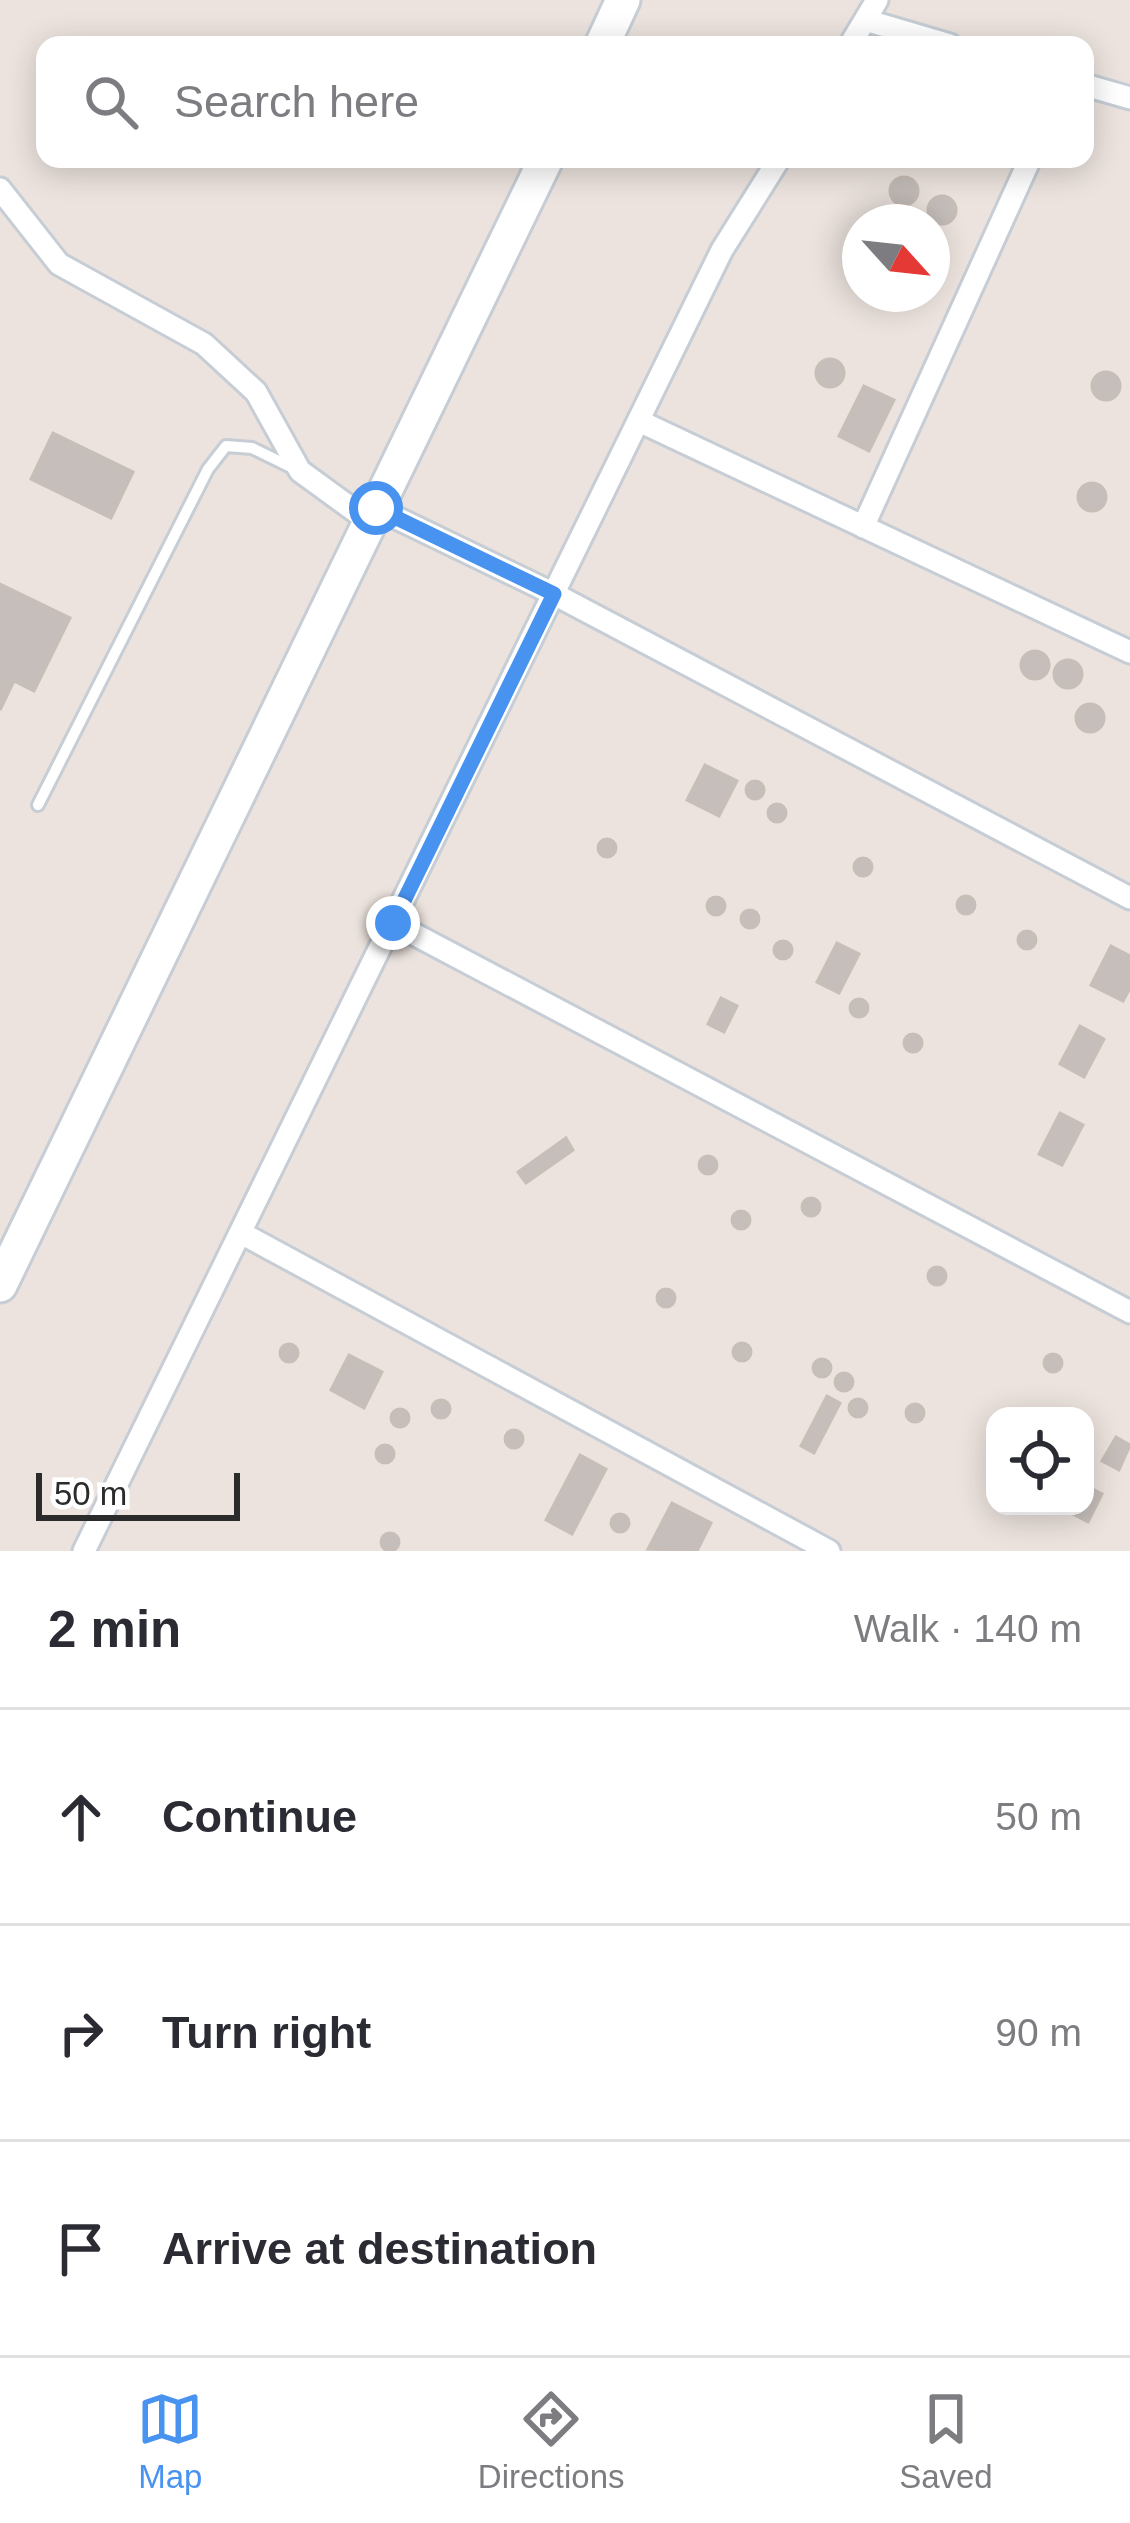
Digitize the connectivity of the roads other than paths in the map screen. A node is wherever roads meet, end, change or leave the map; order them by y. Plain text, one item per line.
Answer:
1 (623, 0) edge
2 (871, 10) edge
3 (606, 36) edge
4 (855, 36) edge
5 (930, 36) edge
6 (1094, 88) edge
7 (1130, 98) edge
8 (542, 168) edge
9 (773, 168) edge
10 (1026, 168) edge
11 (0, 189) edge
12 (639, 421) junction
13 (300, 471) junction
14 (373, 515) junction
15 (863, 527) junction
16 (554, 594) junction
17 (1127, 642) edge
18 (38, 805) dead end
19 (1130, 898) edge
20 (393, 923) junction
21 (241, 1233) junction
22 (0, 1285) edge
23 (1130, 1312) edge
24 (84, 1551) edge
25 (829, 1551) edge

1 - 3 main road
2 - 4 street
2 - 5 street
6 - 7 street
8 - 14 main road
9 - 12 street
10 - 15 street
11 - 13 street
12 - 15 street
12 - 16 street
13 - 14 street
13 - 18 lane
14 - 16 street
14 - 22 main road
15 - 17 street
16 - 19 street
16 - 20 street
20 - 21 street
20 - 23 street
21 - 24 street
21 - 25 street

